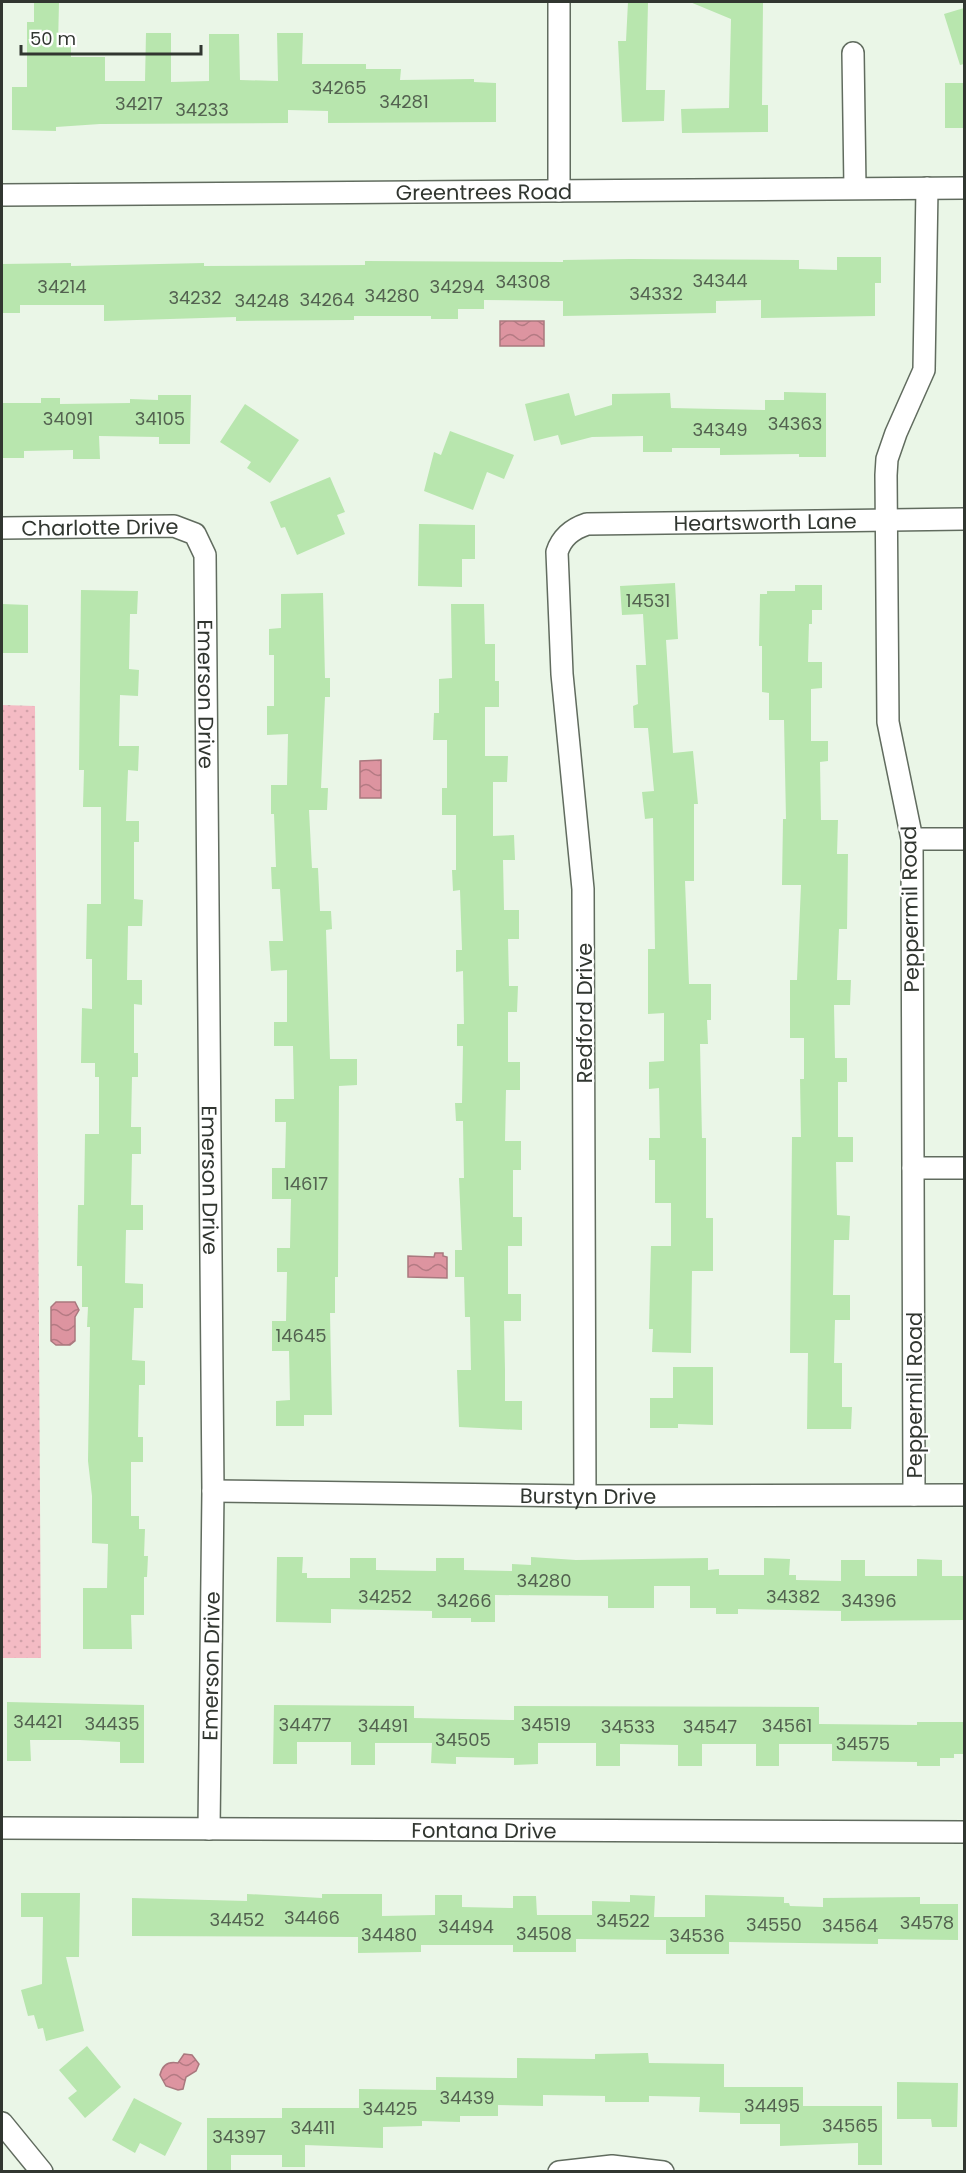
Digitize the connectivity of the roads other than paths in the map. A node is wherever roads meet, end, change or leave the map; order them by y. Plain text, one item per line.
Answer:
1 (559, 2) edge
2 (853, 53) dead end
3 (855, 188) junction
4 (927, 188) junction
5 (964, 188) edge
6 (559, 191) junction
7 (2, 195) edge
8 (964, 519) edge
9 (886, 520) junction
10 (2, 528) edge
11 (195, 534) joint
12 (568, 534) joint
13 (912, 839) junction
14 (964, 839) edge
15 (913, 1167) junction
16 (964, 1168) edge
17 (213, 1491) junction
18 (964, 1495) edge
19 (585, 1496) junction
20 (914, 1496) junction
21 (2, 1828) edge
22 (209, 1829) junction
23 (964, 1832) edge
24 (2, 2123) edge
25 (42, 2172) edge
26 (559, 2172) edge
27 (663, 2172) edge

1 - 6 street
2 - 3 street
3 - 4 street, Greentrees Road
3 - 6 street, Greentrees Road
4 - 5 street, Greentrees Road
4 - 9 street, Peppermil Road
6 - 7 street, Greentrees Road
8 - 9 street, Heartsworth Lane
9 - 12 street, Heartsworth Lane
9 - 13 street, Peppermil Road
10 - 11 street, Charlotte Drive
11 - 17 street, Emerson Drive
12 - 19 street, Redford Drive
13 - 14 street
13 - 15 street, Peppermil Road
15 - 16 street
15 - 20 street, Peppermil Road
17 - 19 street, Burstyn Drive
17 - 22 street, Emerson Drive
18 - 20 street, Burstyn Drive
19 - 20 street, Burstyn Drive
21 - 22 street, Fontana Drive
22 - 23 street, Fontana Drive
24 - 25 street
26 - 27 street

